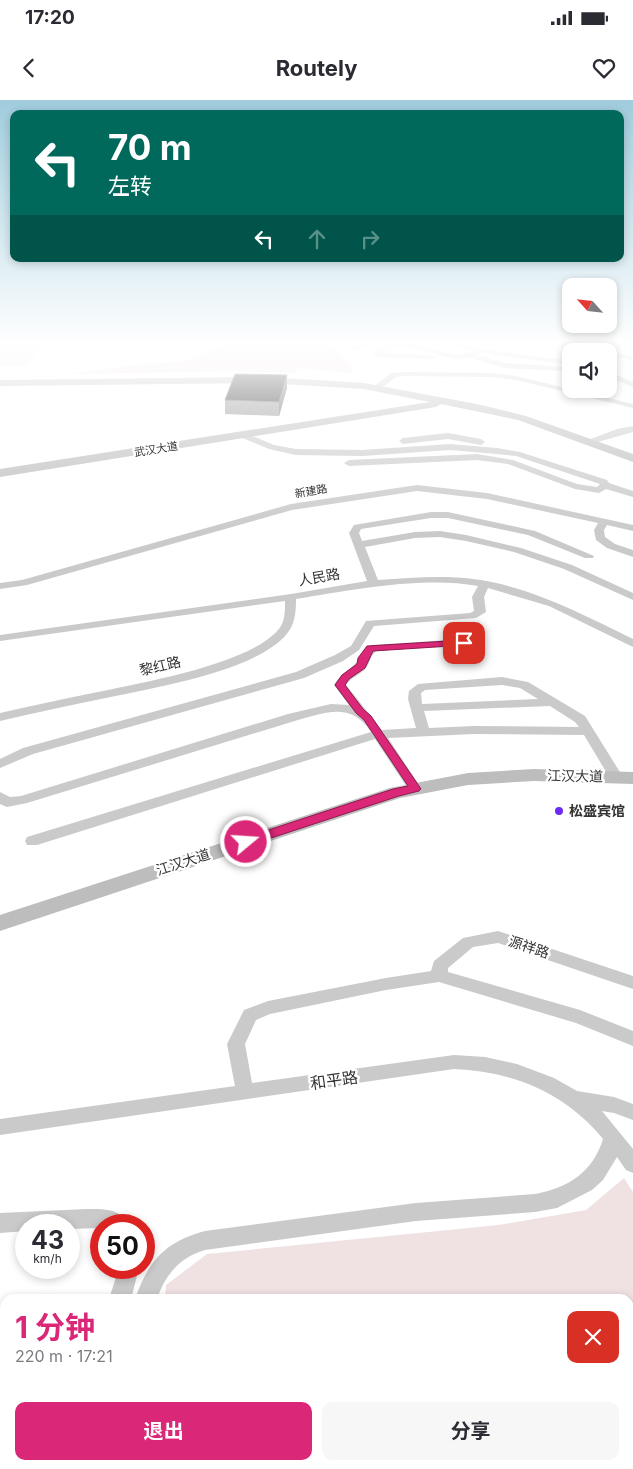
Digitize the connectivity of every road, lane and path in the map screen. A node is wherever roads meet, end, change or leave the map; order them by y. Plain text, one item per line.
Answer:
1 (389, 405) edge
2 (402, 405) edge
3 (436, 405) edge
4 (465, 405) edge
5 (494, 411) junction
6 (370, 415) junction
7 (633, 429) edge
8 (243, 435) junction
9 (587, 442) junction
10 (633, 458) edge
11 (349, 463) dead end
12 (0, 473) edge
13 (605, 485) junction
14 (633, 494) edge
15 (604, 522) junction
16 (633, 528) edge
17 (359, 545) junction
18 (633, 554) edge
19 (589, 556) dead end
20 (374, 584) junction
21 (485, 584) junction
22 (0, 586) edge
23 (291, 597) junction
24 (633, 597) edge
25 (0, 638) edge
26 (464, 643) dead end
27 (633, 643) edge
28 (553, 702) junction
29 (416, 708) junction
30 (360, 711) junction
31 (0, 716) edge
32 (424, 732) junction
33 (588, 732) junction
34 (378, 734) junction
35 (0, 764) edge
36 (625, 778) edge
37 (415, 789) junction
38 (0, 798) edge
39 (32, 841) dead end
40 (0, 923) edge
41 (439, 976) junction
42 (633, 983) edge
43 (633, 1039) edge
44 (245, 1092) junction
45 (574, 1099) junction
46 (633, 1112) edge
47 (0, 1127) edge
48 (612, 1137) junction
49 (631, 1158) edge
50 (90, 1218) edge
51 (0, 1223) edge
52 (125, 1279) edge
53 (121, 1294) edge
54 (148, 1294) edge

1 - 6 main road
2 - 6 main road
3 - 6 main road
4 - 5 main road
5 - 6 main road
5 - 9 main road
6 - 8 main road, 武汉大道
7 - 9 street
8 - 12 main road, 武汉大道
8 - 13 street
9 - 10 main road
11 - 13 street
13 - 14 street
15 - 16 street, 新建路
15 - 18 street
15 - 22 street, 新建路
17 - 19 street
17 - 20 street
17 - 24 street
20 - 21 street, 人民路
20 - 23 street, 人民路
21 - 27 street, 人民路
21 - 35 street
23 - 25 street, 人民路
23 - 31 street, 黎红路
26 - 30 street
28 - 29 street
28 - 29 street
28 - 33 street
29 - 32 street
30 - 34 street
30 - 38 street
32 - 33 street
32 - 34 street
33 - 36 street
34 - 37 street
34 - 39 street
36 - 37 main road, 江汉大道
37 - 40 main road, 江汉大道
41 - 42 street, 源祥路
41 - 43 street
41 - 44 street
44 - 45 street, 和平路
44 - 47 street, 和平路
45 - 46 street
45 - 48 street, 和平路
48 - 49 street, 和平路
48 - 54 street
50 - 51 street
52 - 53 street

